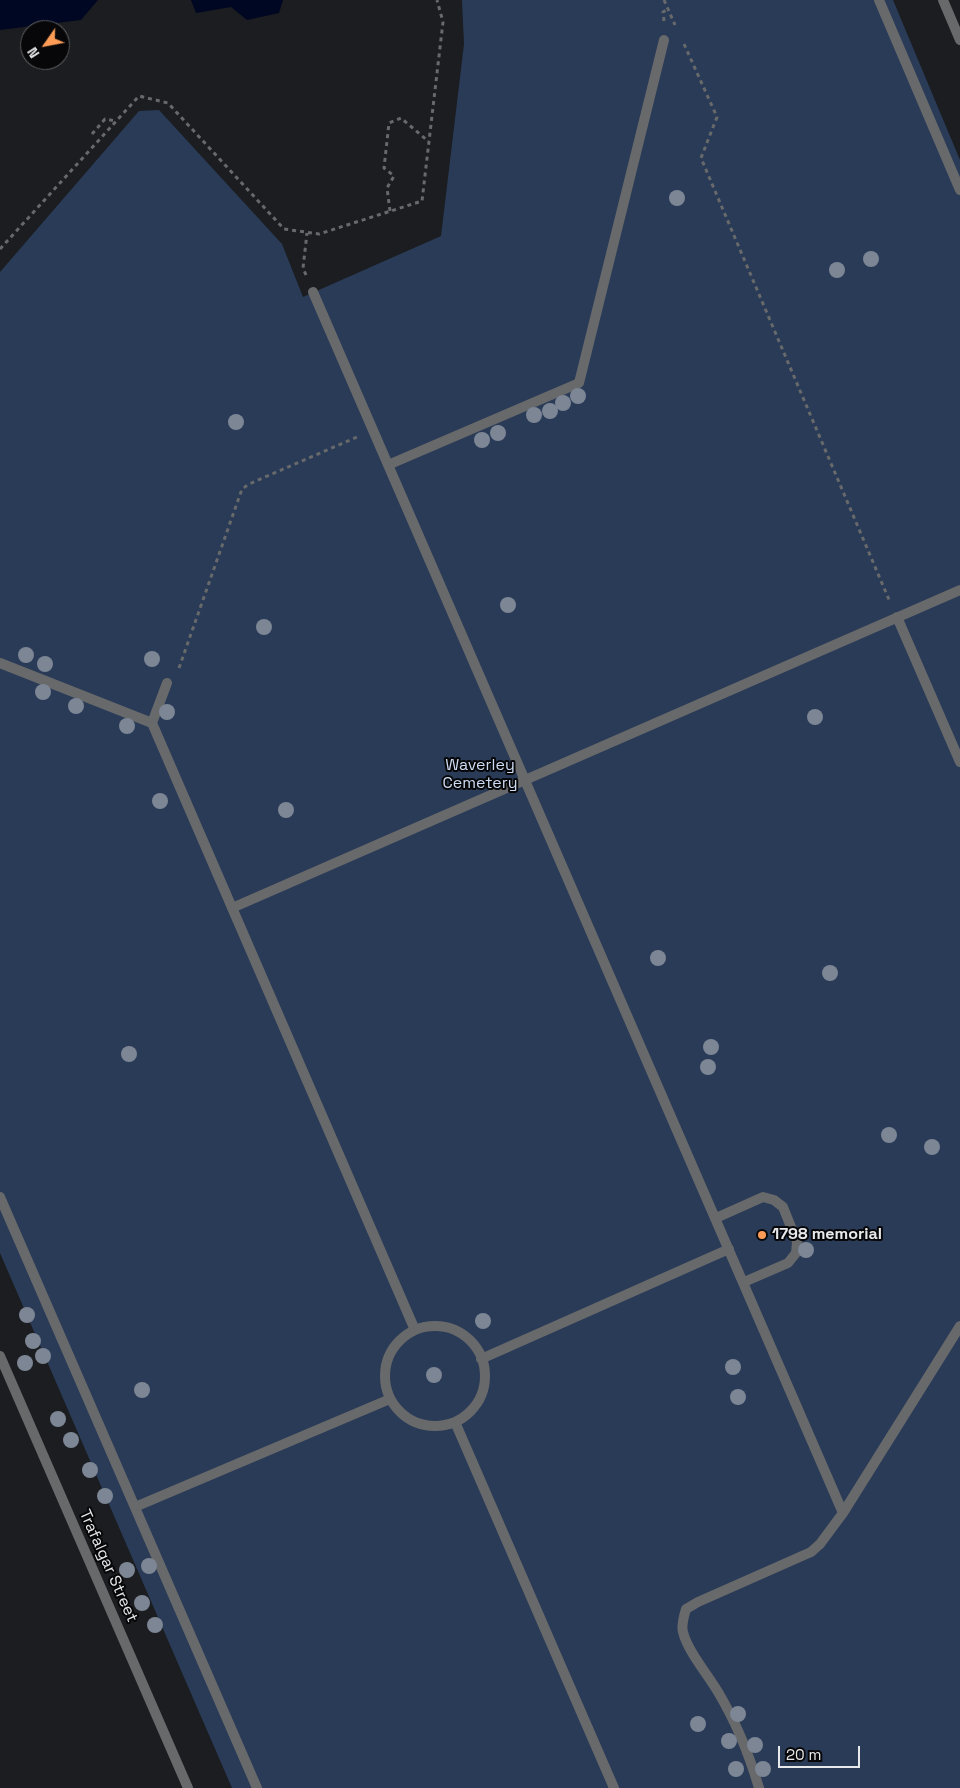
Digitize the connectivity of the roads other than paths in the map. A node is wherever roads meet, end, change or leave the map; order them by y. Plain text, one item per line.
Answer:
1 (879, 0) edge
2 (943, 0) edge
3 (664, 40) dead end
4 (960, 40) edge
5 (960, 190) edge
6 (313, 292) road end
7 (388, 465) junction
8 (960, 590) edge
9 (897, 617) junction
10 (0, 663) edge
11 (167, 683) dead end
12 (152, 723) junction
13 (960, 762) edge
14 (525, 780) junction
15 (232, 908) junction
16 (0, 1197) edge
17 (716, 1218) junction
18 (729, 1249) junction
19 (744, 1282) junction
20 (960, 1326) edge
21 (415, 1330) junction
22 (0, 1356) edge
23 (481, 1359) junction
24 (390, 1399) junction
25 (455, 1422) junction
26 (135, 1507) junction
27 (843, 1512) junction
28 (188, 1788) edge
29 (257, 1788) edge
30 (614, 1788) edge
31 (759, 1788) edge

1 - 5 street
2 - 4 street
3 - 7 street
6 - 7 street
7 - 14 street
8 - 9 street
9 - 13 street
9 - 14 street
10 - 12 street
11 - 12 street
12 - 15 street
14 - 15 street
14 - 17 street
15 - 21 street
16 - 26 street
17 - 18 street
17 - 19 street
18 - 19 street
18 - 23 street
19 - 27 street
20 - 27 street
21 - 23 street
21 - 24 street
22 - 28 street, Trafalgar Street
23 - 25 street
24 - 25 street
24 - 26 street
25 - 30 street
26 - 29 street
27 - 31 street

